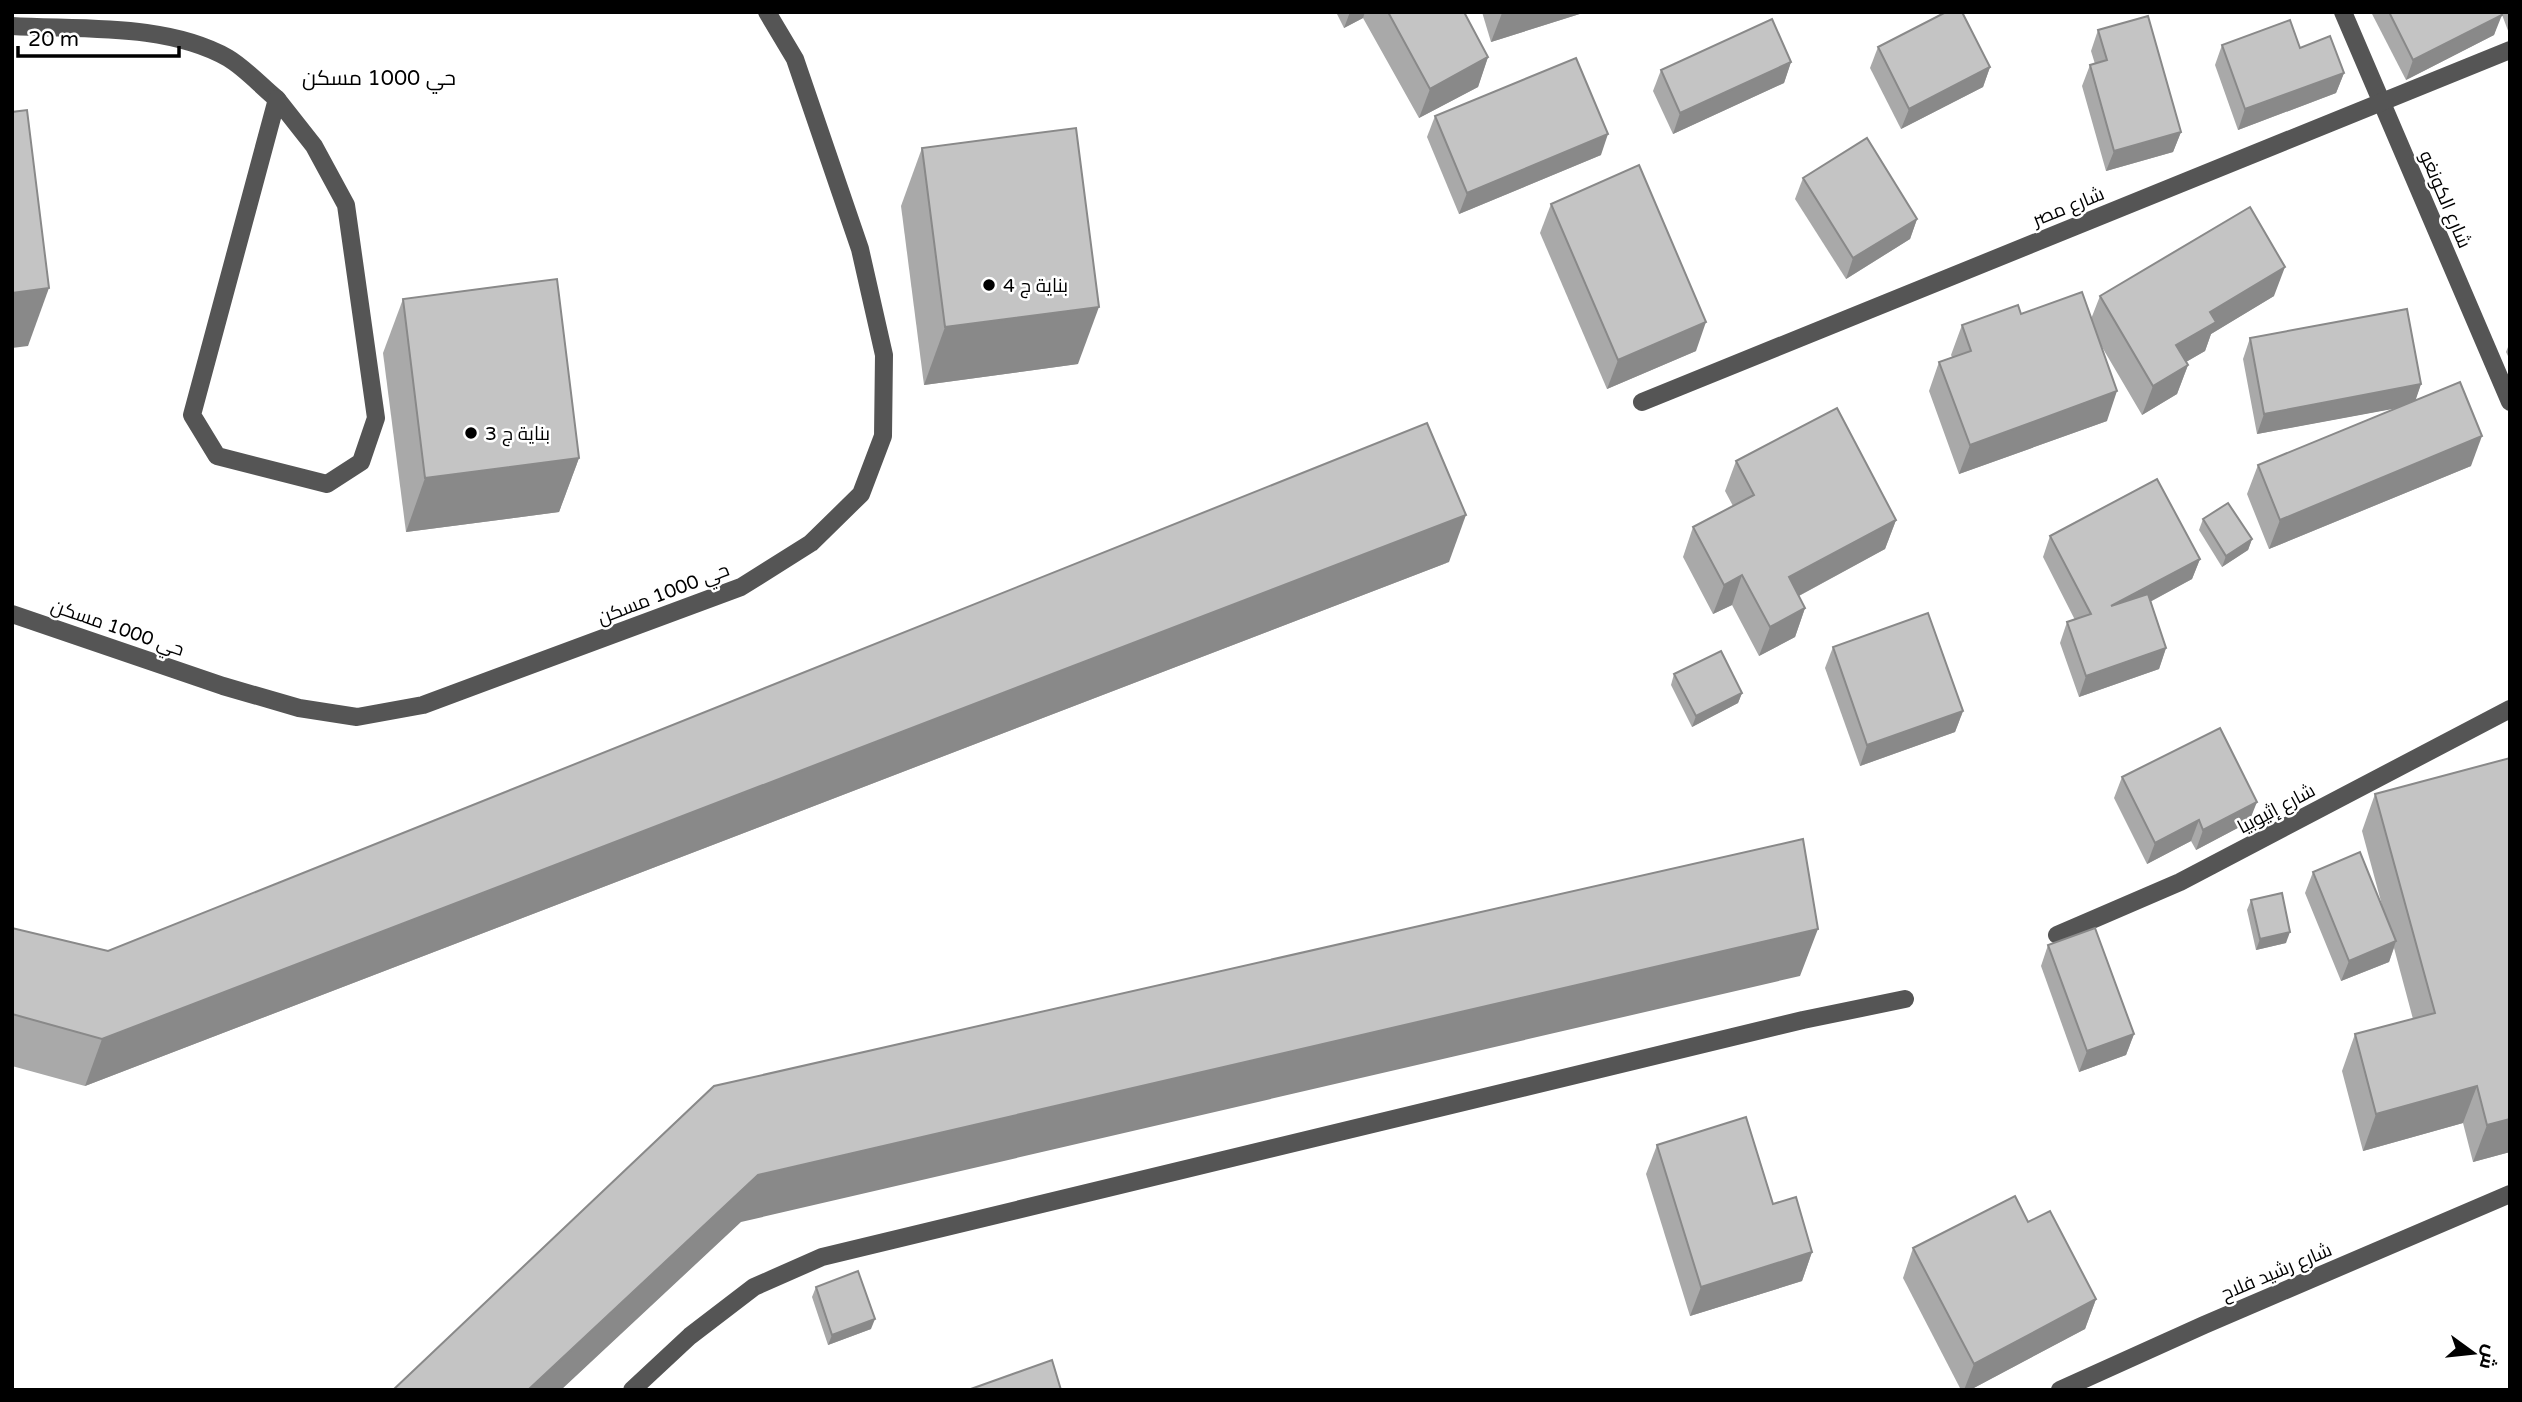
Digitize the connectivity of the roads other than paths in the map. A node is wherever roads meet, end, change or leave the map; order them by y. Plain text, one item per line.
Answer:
1 (767, 12) edge
2 (2343, 12) edge
3 (12, 26) edge
4 (2510, 50) edge
5 (277, 100) junction
6 (2382, 102) junction
7 (1642, 402) dead end
8 (2510, 402) edge
9 (12, 614) edge
10 (2510, 709) edge
11 (2057, 935) dead end
12 (1905, 999) dead end
13 (2510, 1194) edge
14 (632, 1390) edge
15 (2060, 1390) edge

1 - 9 street, حي 1000 مسكن
2 - 6 street, شارع الكونغو
3 - 5 street
4 - 6 street, شارع مصر
5 - 5 street
6 - 7 street, شارع مصر
6 - 8 street, شارع الكونغو
10 - 11 street, شارع إثيوبيا
12 - 14 street
13 - 15 street, شارع رشيد فلاح

